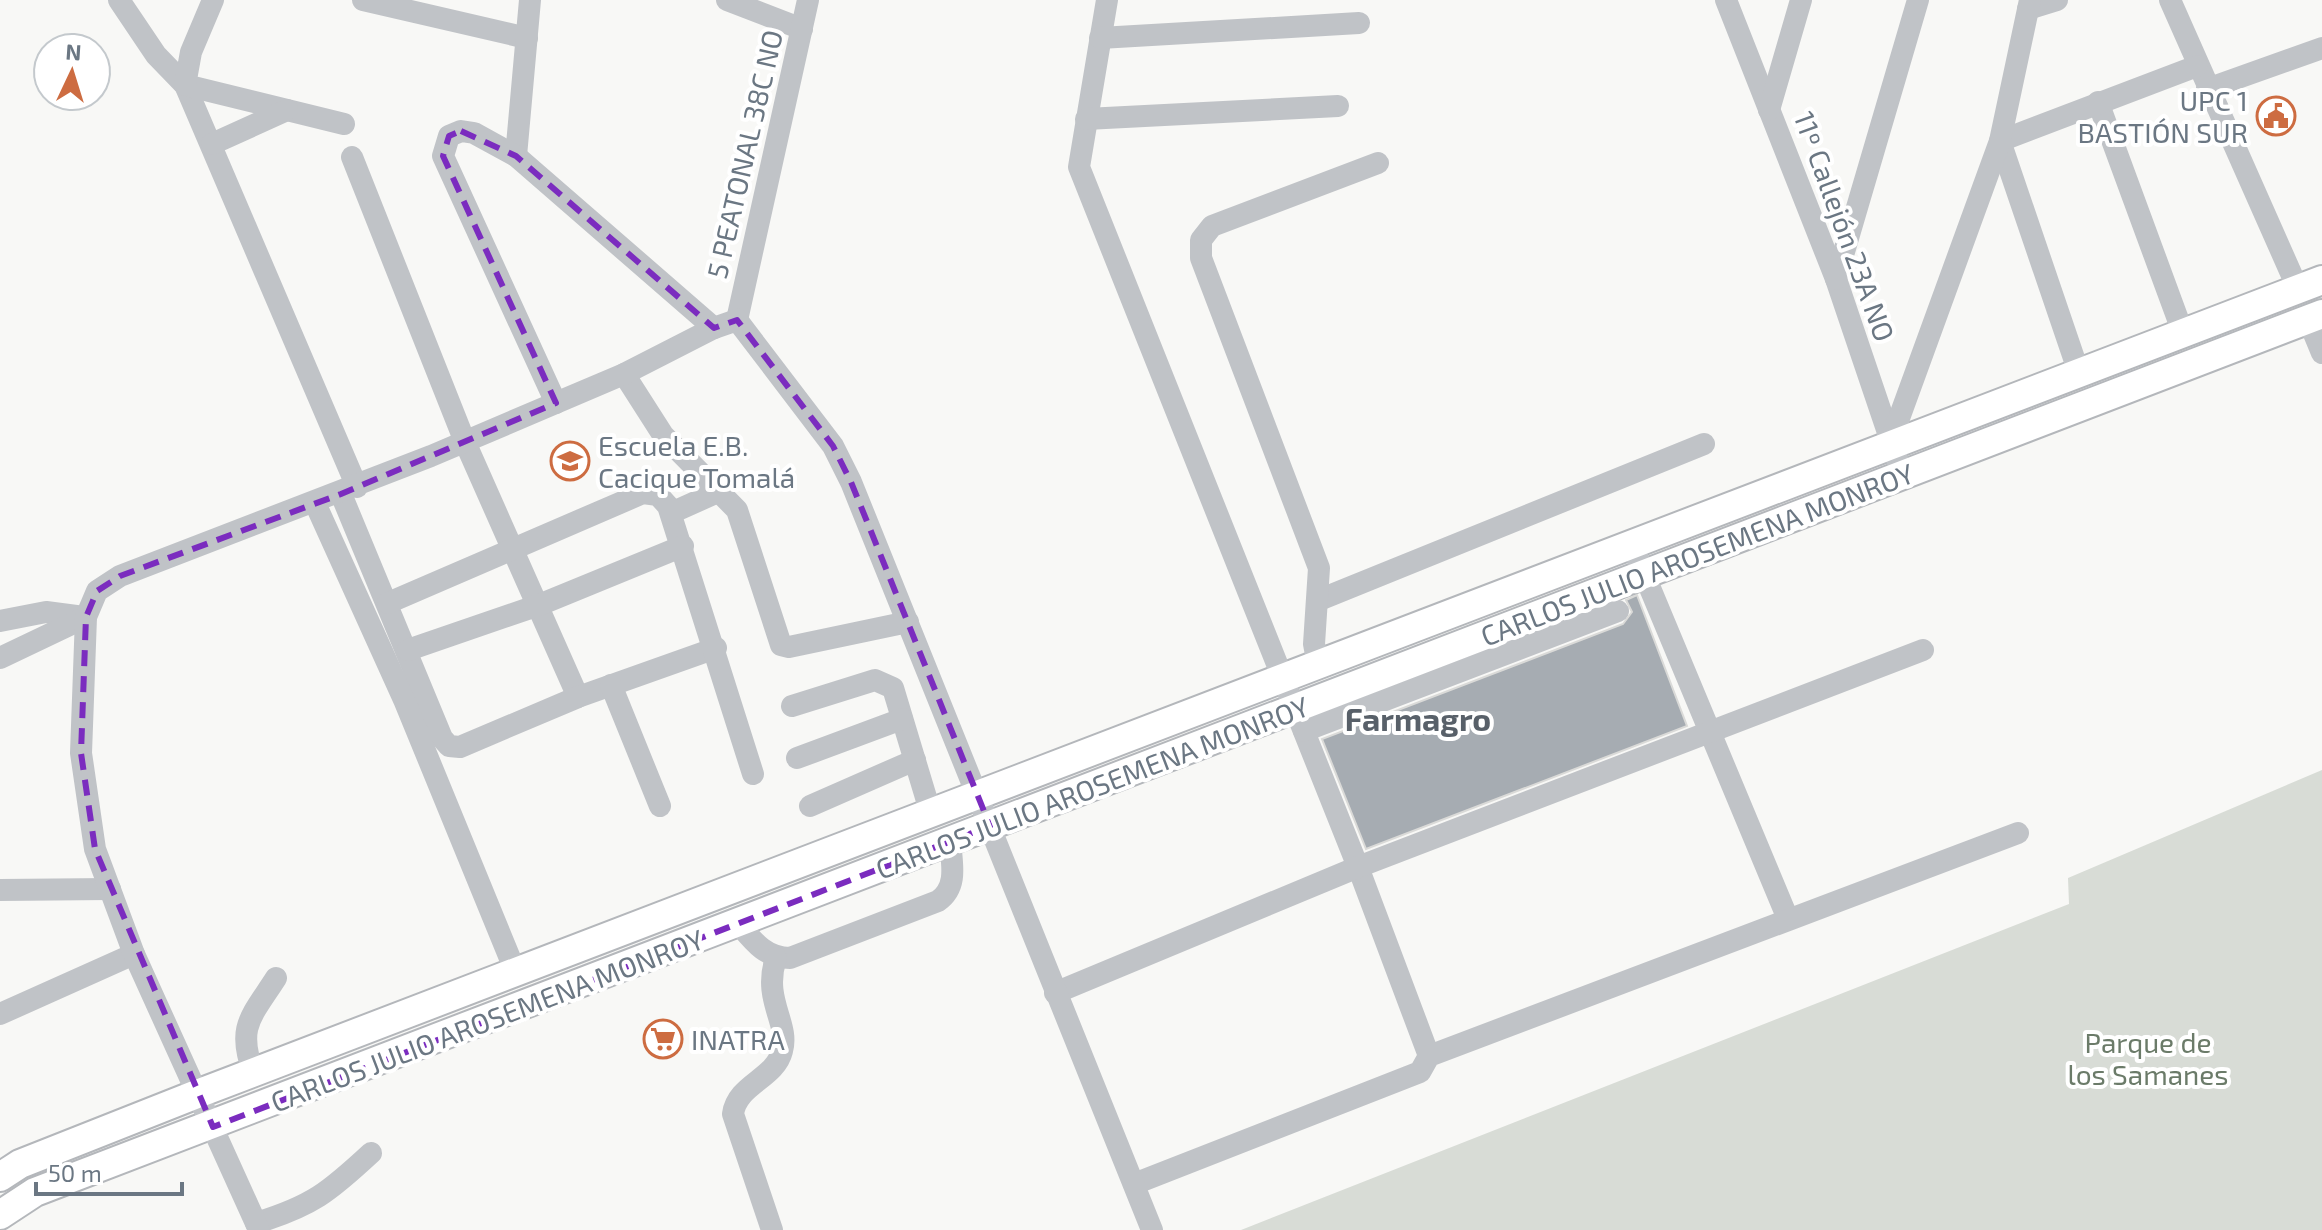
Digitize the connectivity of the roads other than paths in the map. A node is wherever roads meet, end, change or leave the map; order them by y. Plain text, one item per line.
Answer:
1 (119, 0) edge
2 (213, 0) edge
3 (363, 0) edge
4 (530, 0) edge
5 (727, 0) edge
6 (808, 0) edge
7 (1107, 0) edge
8 (1726, 0) edge
9 (1801, 0) edge
10 (1918, 0) edge
11 (2057, 0) edge
12 (2170, 0) edge
13 (2029, 5) edge
14 (1359, 23) dead end
15 (802, 29) junction
16 (527, 38) junction
17 (1100, 38) junction
18 (2322, 48) edge
19 (2197, 66) junction
20 (185, 85) junction
21 (2207, 89) junction
22 (2098, 102) junction
23 (1338, 106) dead end
24 (287, 110) junction
25 (1769, 110) junction
26 (1086, 119) junction
27 (344, 124) dead end
28 (2000, 141) junction
29 (212, 144) junction
30 (516, 156) junction
31 (352, 157) dead end
32 (1378, 163) dead end
33 (1836, 279) junction
34 (2310, 284) edge
35 (2315, 317) edge
36 (737, 320) junction
37 (714, 328) junction
38 (2183, 333) junction
39 (2322, 353) edge
40 (2079, 373) junction
41 (624, 374) junction
42 (556, 403) junction
43 (465, 442) junction
44 (1890, 443) junction
45 (1704, 444) dead end
46 (1902, 474) junction
47 (349, 490) junction
48 (720, 491) junction
49 (315, 503) junction
50 (671, 513) junction
51 (1632, 545) junction
52 (683, 546) junction
53 (514, 549) junction
54 (1645, 574) junction
55 (1319, 600) junction
56 (388, 603) junction
57 (539, 605) junction
58 (1618, 611) dead end
59 (86, 617) junction
60 (0, 621) edge
61 (908, 622) junction
62 (716, 648) junction
63 (408, 650) junction
64 (1923, 650) dead end
65 (0, 658) edge
66 (1318, 665) junction
67 (1283, 678) junction
68 (611, 685) junction
69 (578, 697) junction
70 (792, 706) dead end
71 (902, 719) junction
72 (1299, 720) junction
73 (1709, 733) junction
74 (797, 758) dead end
75 (915, 760) junction
76 (753, 774) dead end
77 (978, 795) junction
78 (660, 806) dead end
79 (810, 806) dead end
80 (931, 814) junction
81 (990, 826) junction
82 (2018, 833) dead end
83 (950, 842) junction
84 (1358, 867) junction
85 (110, 889) junction
86 (0, 890) edge
87 (1788, 919) junction
88 (738, 923) junction
89 (134, 954) junction
90 (776, 958) junction
91 (516, 973) junction
92 (276, 978) dead end
93 (1055, 993) junction
94 (0, 1014) edge
95 (1429, 1056) junction
96 (254, 1074) junction
97 (197, 1094) junction
98 (213, 1127) junction
99 (371, 1153) dead end
100 (0, 1177) edge
101 (1134, 1184) junction
102 (0, 1215) edge
103 (258, 1227) edge
104 (772, 1230) edge
105 (1152, 1230) edge

1 - 20 street
2 - 20 street
3 - 16 street
4 - 16 street
5 - 15 street
6 - 15 street, 5 PEATONAL 38C NO
7 - 17 street
8 - 25 street, 11º Callejón 23A NO
9 - 25 street
10 - 33 street
11 - 13 street
12 - 19 street
13 - 28 street
14 - 17 street
15 - 36 street, 5 PEATONAL 38C NO
16 - 30 street
17 - 26 street
18 - 21 street
19 - 21 street
19 - 22 street
20 - 24 street
20 - 29 street
21 - 34 street
22 - 28 street
22 - 38 street
23 - 26 street
24 - 27 street
24 - 29 street
25 - 33 street, 11º Callejón 23A NO
26 - 67 street
28 - 40 street
28 - 44 street
29 - 47 street
30 - 37 street
30 - 42 street
31 - 43 street
32 - 55 street
33 - 44 street, 11º Callejón 23A NO
34 - 38 main road, CARLOS JULIO AROSEMENA MONROY
35 - 39 street
35 - 46 main road, CARLOS JULIO AROSEMENA MONROY
36 - 37 street
36 - 61 street
37 - 41 street
38 - 40 main road, CARLOS JULIO AROSEMENA MONROY
40 - 44 main road, CARLOS JULIO AROSEMENA MONROY
41 - 42 street
41 - 48 street
42 - 43 street
43 - 47 street
43 - 53 street
44 - 46 street, 11º Callejón 23A NO
44 - 51 main road, CARLOS JULIO AROSEMENA MONROY
45 - 55 street
46 - 54 main road, CARLOS JULIO AROSEMENA MONROY
47 - 49 street
47 - 56 street
48 - 50 street
48 - 61 street
49 - 59 street
49 - 91 street
50 - 52 street
50 - 53 street
51 - 54 street
51 - 66 main road, CARLOS JULIO AROSEMENA MONROY
52 - 57 street
52 - 62 street
53 - 56 street
53 - 57 street
54 - 72 main road, CARLOS JULIO AROSEMENA MONROY
54 - 73 street
55 - 66 street
56 - 63 street
57 - 63 street
57 - 69 street
58 - 72 street
59 - 60 street
59 - 65 street
59 - 85 street
61 - 77 street
62 - 68 street
62 - 76 street
63 - 69 street
64 - 73 street
66 - 67 main road, CARLOS JULIO AROSEMENA MONROY
67 - 72 street
67 - 77 main road, CARLOS JULIO AROSEMENA MONROY
68 - 69 street
68 - 78 street
70 - 71 street
71 - 74 street
71 - 75 street
72 - 81 main road, CARLOS JULIO AROSEMENA MONROY
72 - 84 street
73 - 84 street
73 - 87 street
75 - 79 street
75 - 80 street
77 - 80 main road, CARLOS JULIO AROSEMENA MONROY
77 - 81 street
80 - 91 main road, CARLOS JULIO AROSEMENA MONROY
81 - 83 main road, CARLOS JULIO AROSEMENA MONROY
81 - 93 street
82 - 87 street
83 - 88 main road, CARLOS JULIO AROSEMENA MONROY
83 - 90 street
84 - 93 street
84 - 95 street
85 - 86 street
85 - 89 street
87 - 95 street
88 - 90 street
88 - 98 main road, CARLOS JULIO AROSEMENA MONROY
89 - 94 street
89 - 97 street
90 - 104 street
91 - 96 main road, CARLOS JULIO AROSEMENA MONROY
92 - 96 street
93 - 101 street
95 - 101 street
96 - 97 main road, CARLOS JULIO AROSEMENA MONROY
97 - 98 street
97 - 100 main road, CARLOS JULIO AROSEMENA MONROY
98 - 102 main road, CARLOS JULIO AROSEMENA MONROY
98 - 103 street
99 - 103 street
101 - 105 street

